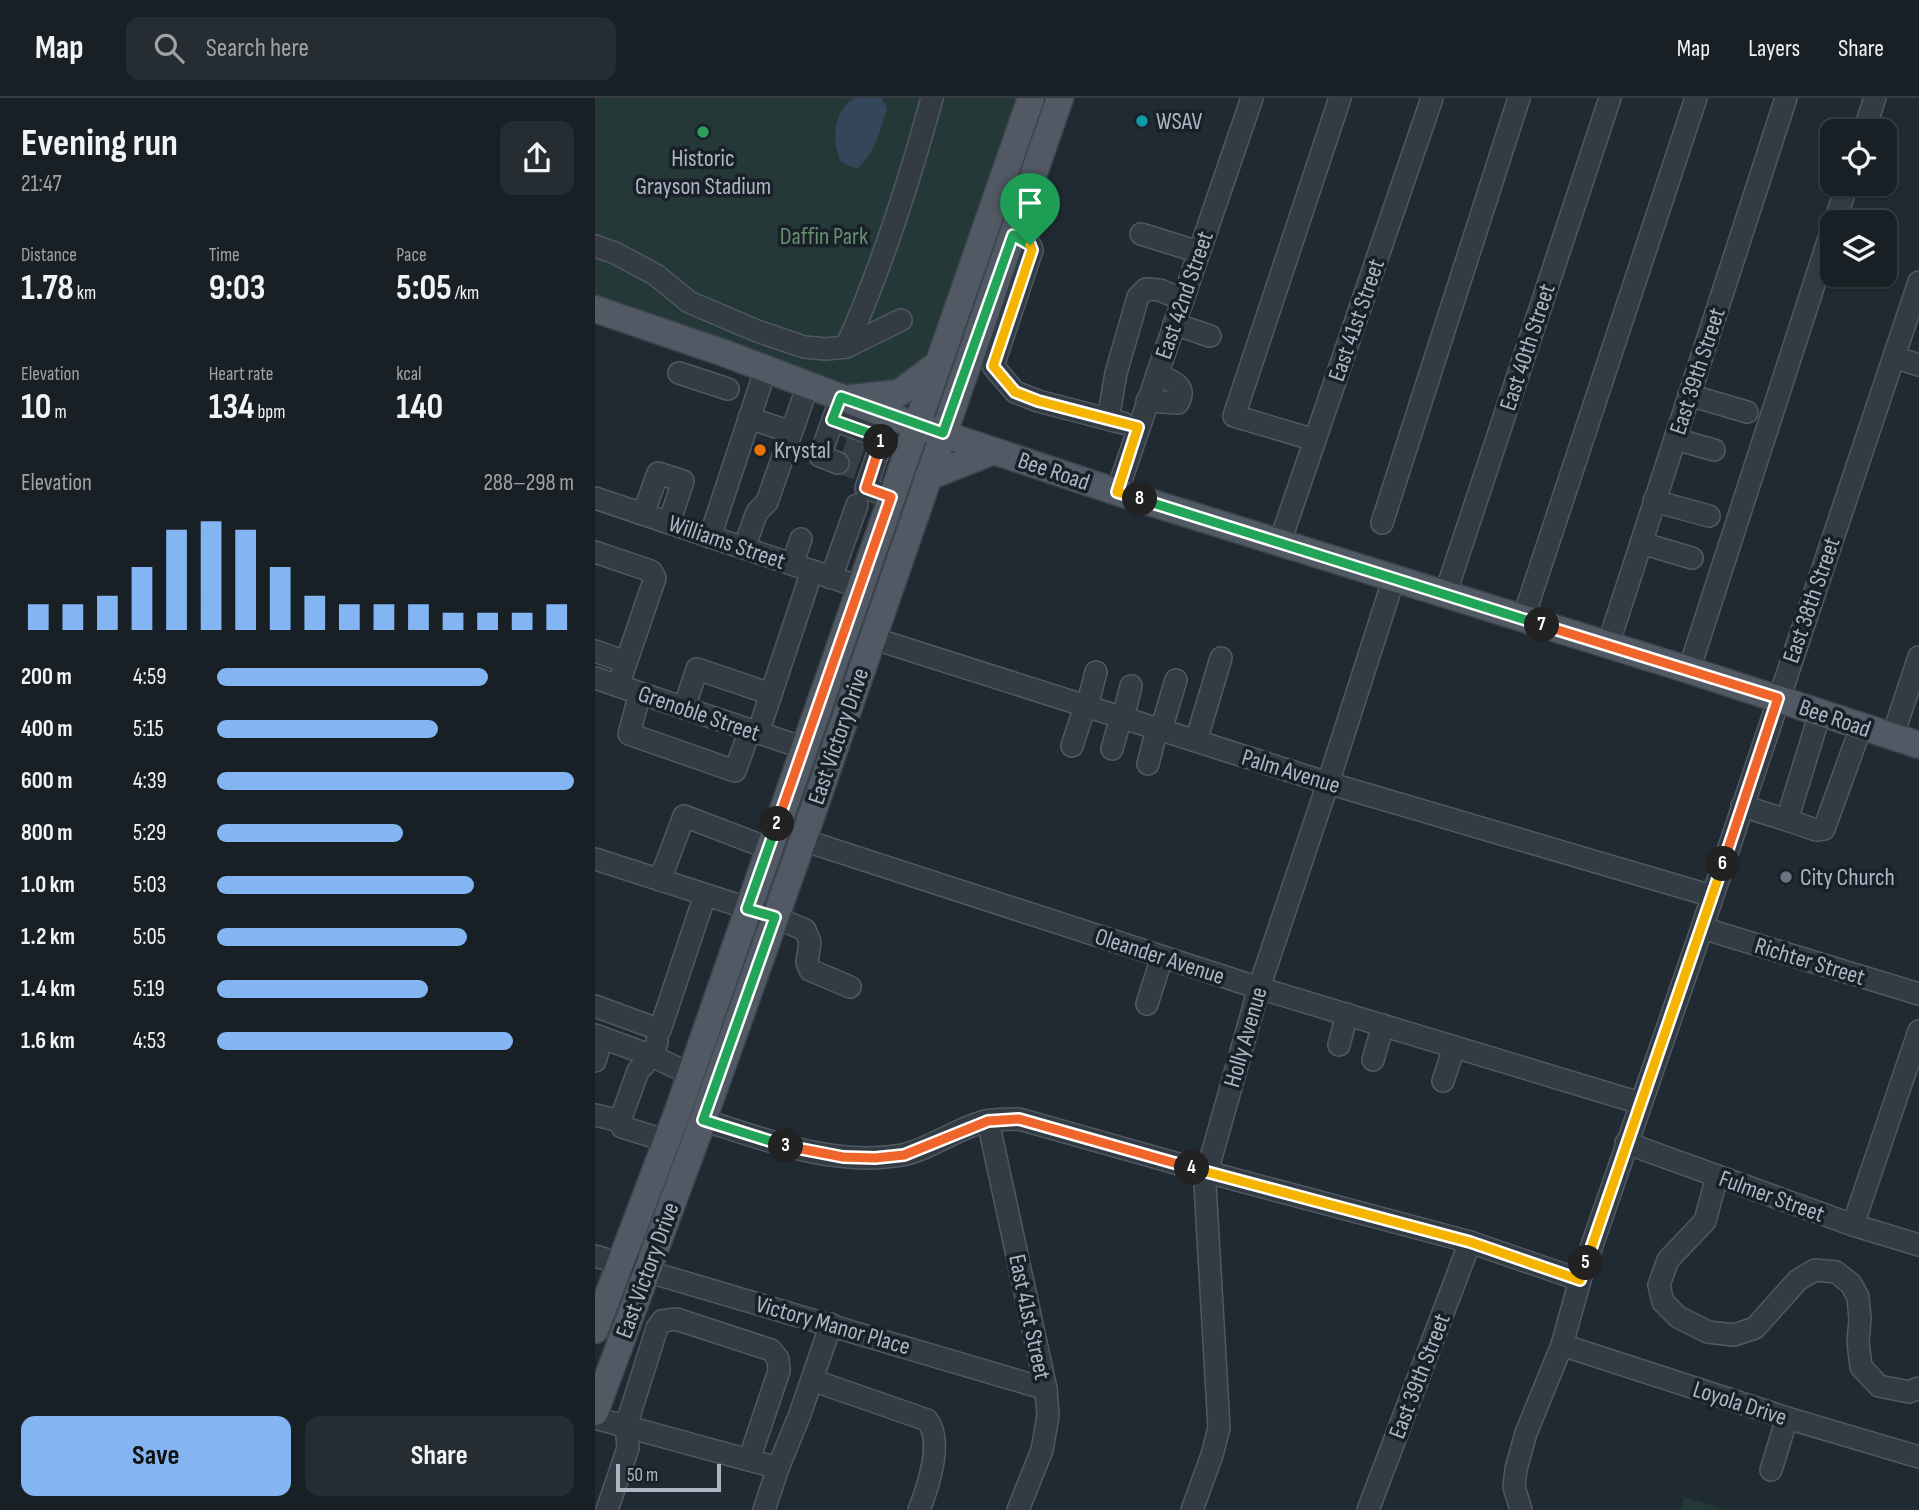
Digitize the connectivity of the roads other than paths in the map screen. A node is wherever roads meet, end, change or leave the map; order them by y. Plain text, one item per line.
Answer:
1 (932, 98) edge
2 (1031, 98) edge
3 (1060, 98) edge
4 (1252, 98) edge
5 (1340, 98) edge
6 (1432, 98) edge
7 (1519, 98) edge
8 (1610, 98) edge
9 (1696, 98) edge
10 (1786, 98) edge
11 (1875, 98) edge
12 (1868, 119) edge
13 (1141, 234) dead end
14 (595, 246) edge
15 (1199, 252) junction
16 (1820, 266) edge
17 (1919, 282) edge
18 (1183, 300) junction
19 (595, 309) edge
20 (901, 320) dead end
21 (1174, 324) junction
22 (1210, 336) dead end
23 (846, 347) junction
24 (713, 349) junction
25 (982, 357) junction
26 (1894, 357) junction
27 (938, 364) junction
28 (1919, 365) edge
29 (766, 368) junction
30 (1157, 374) junction
31 (808, 385) junction
32 (1689, 395) junction
33 (1147, 401) junction
34 (839, 405) junction
35 (1747, 412) dead end
36 (749, 418) junction
37 (1111, 420) junction
38 (917, 425) junction
39 (1138, 427) junction
40 (791, 432) junction
41 (943, 433) junction
42 (1675, 439) junction
43 (1315, 440) junction
44 (994, 450) junction
45 (1714, 450) dead end
46 (856, 457) junction
47 (904, 463) junction
48 (928, 477) junction
49 (1117, 492) junction
50 (891, 497) junction
51 (722, 501) junction
52 (596, 503) edge
53 (857, 505) dead end
54 (1653, 505) junction
55 (757, 512) junction
56 (643, 514) junction
57 (1707, 520) dead end
58 (669, 523) junction
59 (1382, 523) dead end
60 (710, 537) junction
61 (801, 539) dead end
62 (1280, 542) junction
63 (1641, 543) junction
64 (744, 548) junction
65 (595, 552) edge
66 (1692, 558) dead end
67 (812, 571) junction
68 (1394, 578) junction
69 (860, 587) junction
70 (1444, 595) junction
71 (1523, 620) junction
72 (872, 638) junction
73 (1608, 645) junction
74 (595, 652) edge
75 (1919, 657) edge
76 (1221, 658) dead end
77 (626, 662) junction
78 (1689, 670) junction
79 (1097, 672) dead end
80 (595, 678) edge
81 (1176, 680) dead end
82 (618, 686) junction
83 (1131, 686) dead end
84 (640, 693) junction
85 (771, 694) junction
86 (1778, 698) junction
87 (1086, 706) junction
88 (684, 708) junction
89 (1821, 713) junction
90 (1122, 717) junction
91 (1861, 727) junction
92 (1159, 729) junction
93 (754, 731) junction
94 (1892, 738) junction
95 (1196, 741) junction
96 (1072, 746) dead end
97 (1919, 746) edge
98 (804, 748) junction
99 (1112, 749) dead end
100 (1148, 764) dead end
101 (1328, 783) junction
102 (1742, 806) junction
103 (1787, 820) junction
104 (803, 840) junction
105 (768, 848) junction
106 (596, 865) edge
107 (660, 880) junction
108 (705, 895) junction
109 (1712, 896) junction
110 (747, 909) junction
111 (775, 917) junction
112 (1702, 928) junction
113 (1162, 957) junction
114 (850, 987) dead end
115 (1259, 988) junction
116 (1919, 994) edge
117 (1147, 1004) dead end
118 (595, 1006) edge
119 (1347, 1014) junction
120 (1383, 1025) junction
121 (660, 1030) junction
122 (1919, 1031) edge
123 (599, 1036) edge
124 (1339, 1045) dead end
125 (1454, 1047) junction
126 (652, 1056) junction
127 (1373, 1060) dead end
128 (595, 1061) edge
129 (690, 1074) junction
130 (1443, 1081) dead end
131 (1640, 1102) junction
132 (595, 1115) edge
133 (703, 1120) junction
134 (620, 1121) junction
135 (988, 1121) junction
136 (667, 1141) junction
137 (1626, 1143) junction
138 (1207, 1172) junction
139 (1717, 1176) junction
140 (1853, 1225) junction
141 (1470, 1242) junction
142 (1919, 1245) edge
143 (608, 1260) edge
144 (646, 1271) junction
145 (1580, 1280) junction
146 (831, 1324) junction
147 (596, 1327) edge
148 (1562, 1345) junction
149 (811, 1380) junction
150 (1919, 1388) edge
151 (1046, 1389) junction
152 (595, 1412) edge
153 (595, 1418) edge
154 (1787, 1418) junction
155 (626, 1426) junction
156 (1919, 1457) edge
157 (749, 1460) junction
158 (778, 1468) junction
159 (1771, 1470) dead end
160 (607, 1510) edge
161 (764, 1510) edge
162 (919, 1510) edge
163 (1018, 1510) edge
164 (1192, 1510) edge
165 (1368, 1510) edge
166 (1521, 1510) edge

1 - 23 street
2 - 27 main road, East Victory Drive
3 - 25 main road, East Victory Drive
4 - 15 street, East 42nd Street
5 - 43 street
6 - 43 street, East 41st Street
7 - 59 street
8 - 70 street, East 40th Street
9 - 71 street
10 - 32 street, East 39th Street
11 - 12 street
13 - 15 street
14 - 23 street
15 - 18 street, East 42nd Street
16 - 78 street
17 - 26 street, East 38th Street
18 - 21 street, East 42nd Street
18 - 37 street
19 - 24 main road, Bee Road
20 - 23 street
21 - 22 street
21 - 30 street, East 42nd Street
24 - 24 street
24 - 29 main road, Bee Road
25 - 37 street
25 - 41 main road, East Victory Drive
26 - 28 street
26 - 86 street, East 38th Street
27 - 34 main road
27 - 38 main road, East Victory Drive
29 - 31 main road, Bee Road
29 - 36 street
30 - 33 street, East 42nd Street
30 - 33 street
31 - 34 main road, Bee Road
31 - 40 street
32 - 35 street
32 - 42 street, East 39th Street
33 - 39 street, East 42nd Street
34 - 38 main road, Bee Road
34 - 46 street
34 - 46 street
36 - 40 street
36 - 51 street
37 - 39 street
38 - 41 main road, Bee Road
38 - 47 main road, East Victory Drive
39 - 49 street, East 42nd Street
40 - 55 street
41 - 44 main road, Bee Road
41 - 48 main road, East Victory Drive
42 - 45 street
42 - 54 street, East 39th Street
43 - 62 street, East 41st Street
44 - 48 main road
44 - 49 main road, Bee Road
46 - 47 street
46 - 50 street
47 - 50 main road, East Victory Drive
48 - 72 main road, East Victory Drive
49 - 62 main road, Bee Road
50 - 69 main road, East Victory Drive
51 - 55 street
51 - 60 street
52 - 56 street, Williams Street
53 - 67 street
54 - 57 street
54 - 63 street, East 39th Street
55 - 64 street
56 - 58 street, Williams Street
56 - 58 street
58 - 60 street, Williams Street
60 - 64 street, Williams Street
61 - 67 street
62 - 68 main road, Bee Road
63 - 66 street
63 - 73 street, East 39th Street
64 - 67 street, Williams Street
65 - 77 street
67 - 69 street, Williams Street
67 - 85 street
68 - 70 main road, Bee Road
68 - 101 street, Holly Avenue
69 - 98 main road, East Victory Drive
70 - 71 main road, Bee Road
71 - 73 main road, Bee Road
72 - 87 street, Palm Avenue
72 - 104 main road, East Victory Drive
73 - 78 main road, Bee Road
74 - 77 street
75 - 94 street
76 - 95 street
77 - 82 street
78 - 86 main road, Bee Road
79 - 87 street
80 - 82 street, Grenoble Street
81 - 92 street
82 - 84 street, Grenoble Street
83 - 90 street
84 - 88 street, Grenoble Street
84 - 93 street
85 - 88 street
85 - 93 street
86 - 89 main road, Bee Road
86 - 102 street, East 38th Street
87 - 90 street, Palm Avenue
87 - 96 street
88 - 93 street, Grenoble Street
89 - 91 main road, Bee Road
89 - 103 street
90 - 92 street, Palm Avenue
90 - 99 street
91 - 94 main road, Bee Road
91 - 103 street
92 - 95 street, Palm Avenue
92 - 100 street
93 - 98 street, Grenoble Street
94 - 97 main road, Bee Road
95 - 101 street, Palm Avenue
98 - 105 main road, East Victory Drive
101 - 109 street, Palm Avenue
101 - 115 street, Holly Avenue
102 - 103 street
102 - 109 street, East 38th Street
104 - 111 main road, East Victory Drive
104 - 113 street, Oleander Avenue
105 - 107 street
105 - 110 main road, East Victory Drive
106 - 107 street
107 - 108 street
108 - 110 street
108 - 121 street
109 - 112 street, East 38th Street
110 - 111 street
110 - 129 main road, East Victory Drive
111 - 114 street
111 - 133 main road, East Victory Drive
112 - 116 street, Richter Street
112 - 131 street, East 38th Street
113 - 115 street, Oleander Avenue
113 - 117 street
115 - 119 street, Oleander Avenue
115 - 138 street, Holly Avenue
118 - 121 street
119 - 120 street, Oleander Avenue
119 - 124 street
120 - 125 street, Oleander Avenue
120 - 127 street
121 - 126 street
122 - 140 street
123 - 126 street
123 - 128 street
125 - 130 street
125 - 131 street, Oleander Avenue
126 - 129 street
126 - 134 street
129 - 136 main road, East Victory Drive
131 - 137 street, East 38th Street
132 - 134 street
133 - 135 street
133 - 144 main road, East Victory Drive
134 - 136 street
135 - 138 street
135 - 151 street, East 41st Street
136 - 143 main road, East Victory Drive
137 - 139 street, Fulmer Street
137 - 145 street, East 38th Street
138 - 141 street
138 - 164 street, Holly Avenue
139 - 140 street, Fulmer Street
139 - 150 street
140 - 142 street, Fulmer Street
141 - 145 street
141 - 165 street, East 39th Street
143 - 144 street, Victory Manor Place
143 - 147 main road, East Victory Drive
144 - 146 street, Victory Manor Place
144 - 152 main road, East Victory Drive
145 - 148 street, East 38th Street
146 - 149 street
146 - 151 street, Victory Manor Place
148 - 154 street, Loyola Drive
148 - 166 street, East 38th Street
149 - 158 street
149 - 162 street
151 - 163 street, East 41st Street
153 - 155 street
154 - 156 street, Loyola Drive
154 - 159 street
155 - 157 street
155 - 157 street
155 - 160 street
157 - 158 street
158 - 161 street

